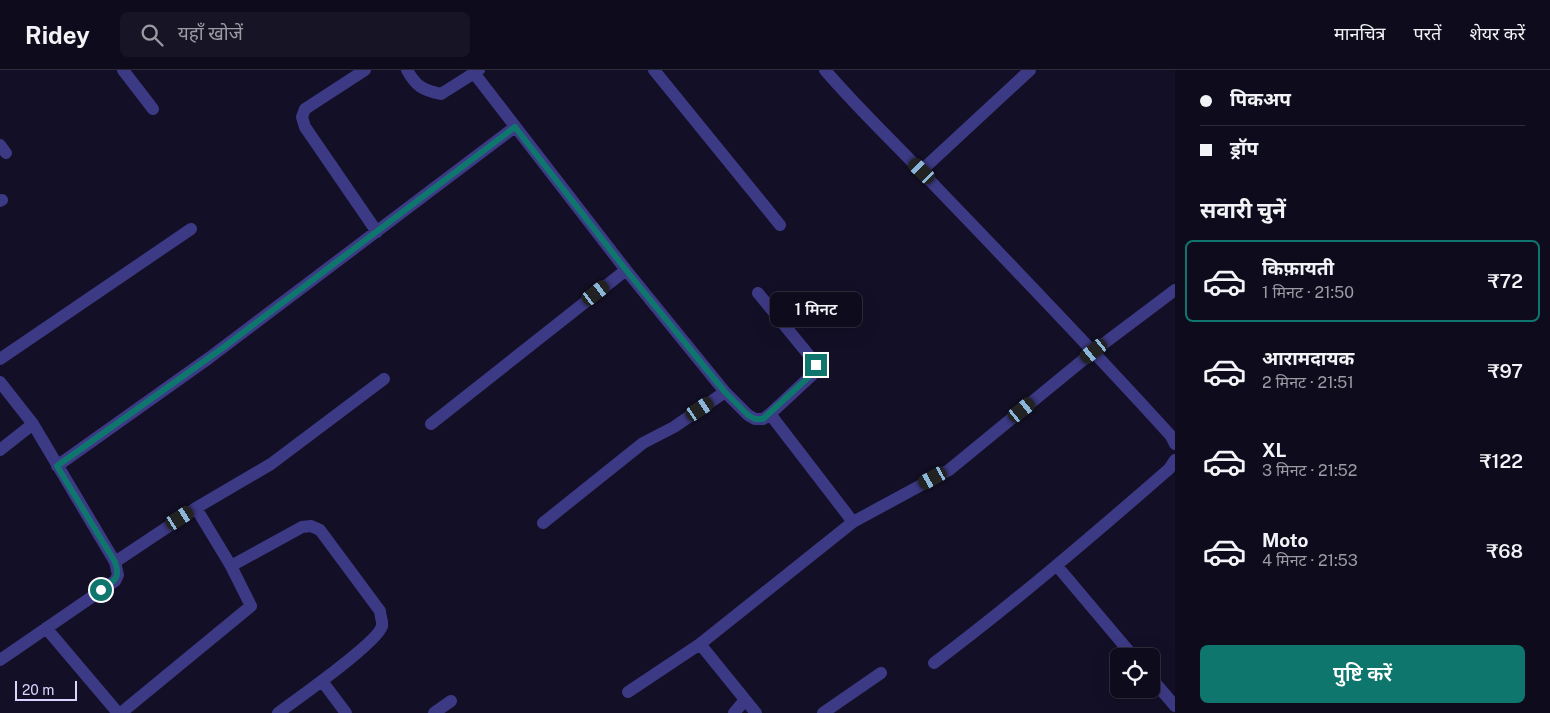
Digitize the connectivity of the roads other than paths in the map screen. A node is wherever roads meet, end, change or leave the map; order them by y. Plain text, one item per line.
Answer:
1 (123, 70) edge
2 (365, 70) edge
3 (407, 70) edge
4 (654, 70) edge
5 (824, 70) edge
6 (1030, 70) edge
7 (476, 71) edge
8 (153, 109) dead end
9 (515, 127) junction
10 (922, 171) junction
11 (780, 224) dead end
12 (191, 229) dead end
13 (377, 232) junction
14 (626, 270) junction
15 (1175, 290) edge
16 (758, 294) dead end
17 (1094, 351) junction
18 (1, 356) edge
19 (384, 379) dead end
20 (0, 382) edge
21 (725, 392) junction
22 (770, 414) junction
23 (33, 424) junction
24 (431, 424) dead end
25 (1175, 444) edge
26 (0, 450) edge
27 (1175, 460) edge
28 (57, 466) junction
29 (196, 508) junction
30 (853, 522) junction
31 (543, 523) dead end
32 (115, 562) junction
33 (231, 566) junction
34 (1057, 566) junction
35 (46, 628) junction
36 (700, 644) junction
37 (1126, 648) edge
38 (0, 660) edge
39 (934, 663) dead end
40 (882, 673) dead end
41 (322, 680) junction
42 (1160, 688) edge
43 (628, 692) dead end
44 (745, 700) junction
45 (450, 701) dead end
46 (1175, 706) edge
47 (119, 713) edge
48 (278, 713) edge
49 (346, 713) edge
50 (434, 713) edge
51 (734, 713) edge
52 (756, 713) edge
53 (824, 713) edge

1 - 8 street
2 - 13 street
3 - 7 street
4 - 11 street
5 - 10 street
6 - 10 street
7 - 9 street
9 - 13 street
9 - 14 street
10 - 17 street
12 - 18 street
13 - 28 street
14 - 21 street
14 - 24 street
15 - 17 street
16 - 22 street
17 - 25 street
17 - 30 street
19 - 29 street
20 - 23 street
21 - 22 street
21 - 31 street
22 - 30 street
23 - 26 street
23 - 28 street
27 - 34 street
28 - 32 street
29 - 32 street
29 - 33 street
30 - 36 street
32 - 35 street
33 - 41 street
33 - 47 street
34 - 37 street
34 - 39 street
35 - 38 street
35 - 47 street
36 - 43 street
36 - 44 street
40 - 53 street
41 - 48 street
41 - 49 street
42 - 46 street
44 - 51 street
44 - 52 street
45 - 50 street

